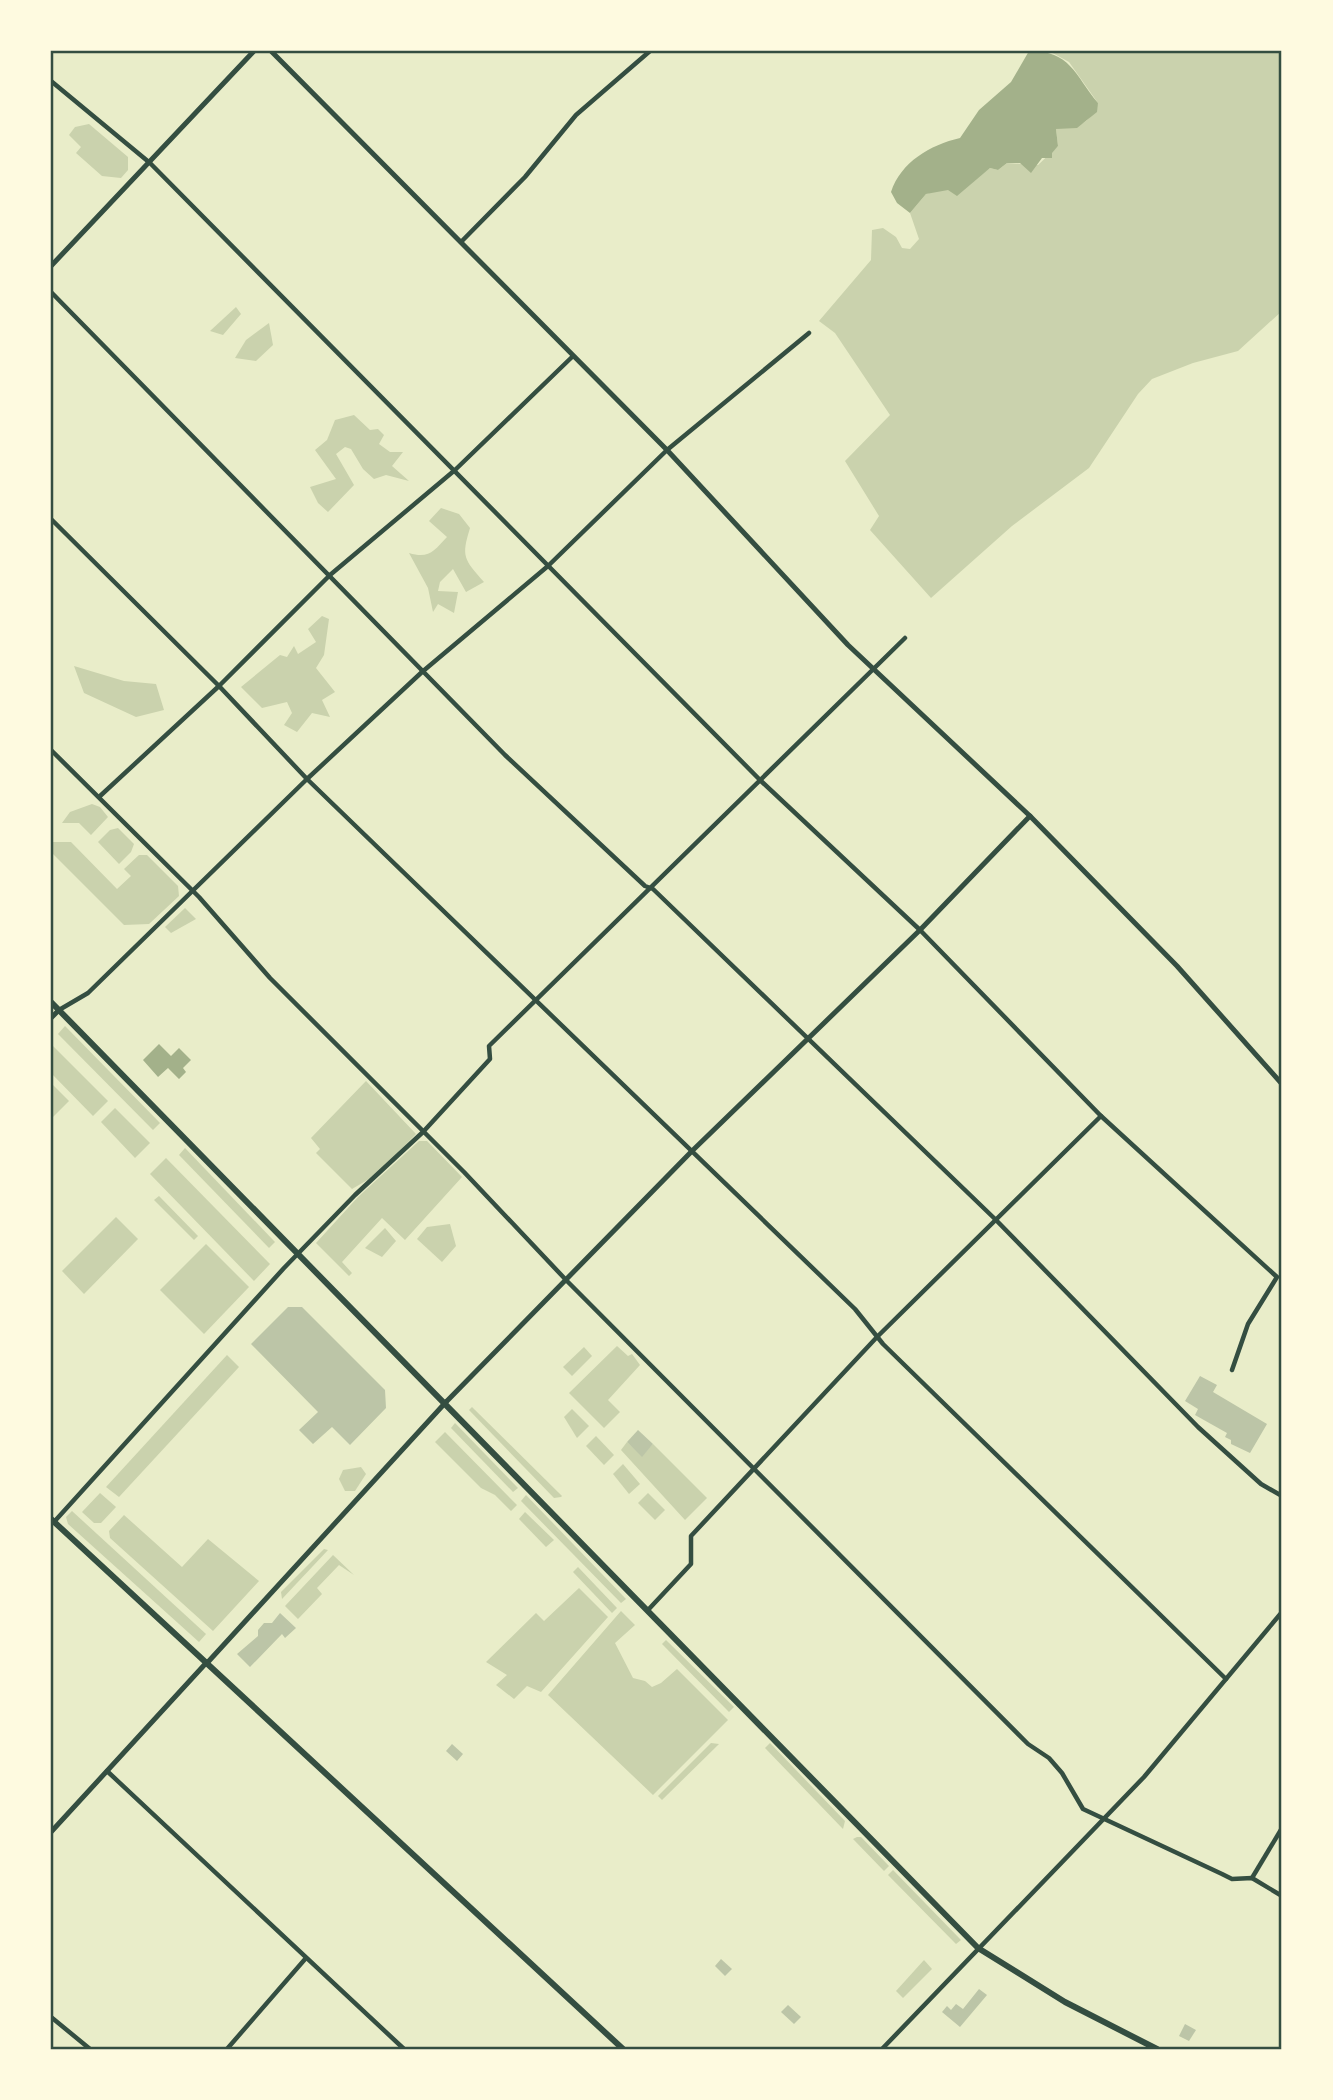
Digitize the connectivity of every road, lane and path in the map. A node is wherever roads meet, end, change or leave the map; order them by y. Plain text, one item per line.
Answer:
1 (254, 51) edge
2 (271, 51) edge
3 (650, 51) edge
4 (51, 82) edge
5 (150, 163) junction
6 (461, 242) junction
7 (51, 266) edge
8 (51, 292) edge
9 (809, 333) dead end
10 (572, 357) junction
11 (667, 450) junction
12 (455, 470) junction
13 (51, 519) edge
14 (548, 566) junction
15 (330, 575) junction
16 (905, 638) dead end
17 (872, 670) junction
18 (422, 671) junction
19 (219, 686) junction
20 (51, 750) edge
21 (307, 779) junction
22 (761, 781) junction
23 (99, 797) junction
24 (1030, 816) junction
25 (653, 888) junction
26 (193, 892) junction
27 (920, 930) junction
28 (534, 999) junction
29 (51, 1002) edge
30 (59, 1010) junction
31 (51, 1018) edge
32 (807, 1039) junction
33 (1282, 1084) edge
34 (1101, 1116) junction
35 (423, 1132) junction
36 (692, 1151) junction
37 (995, 1219) junction
38 (300, 1254) junction
39 (567, 1281) junction
40 (877, 1337) junction
41 (1232, 1370) dead end
42 (446, 1402) junction
43 (754, 1467) junction
44 (1282, 1496) edge
45 (52, 1521) edge
46 (648, 1610) junction
47 (1282, 1612) edge
48 (208, 1662) junction
49 (1226, 1679) junction
50 (107, 1771) junction
51 (1105, 1817) junction
52 (1282, 1828) edge
53 (51, 1832) edge
54 (1252, 1878) junction
55 (1282, 1896) edge
56 (978, 1948) junction
57 (306, 1958) junction
58 (51, 2017) edge
59 (90, 2049) edge
60 (227, 2049) edge
61 (404, 2049) edge
62 (623, 2049) edge
63 (882, 2049) edge
64 (1157, 2049) edge

1 - 5 street
2 - 6 street
3 - 6 street
4 - 5 street
5 - 7 street
5 - 12 street
6 - 10 street
8 - 15 street
9 - 11 street
10 - 11 street
10 - 12 street
11 - 14 street
11 - 17 street
12 - 14 street
12 - 15 street
13 - 19 street
14 - 18 street
14 - 22 street
15 - 18 street
15 - 19 street
16 - 17 street
17 - 22 street
17 - 24 street
18 - 21 street
18 - 25 street
19 - 21 street
19 - 23 street
20 - 23 street
21 - 26 street
21 - 28 street
22 - 25 street
22 - 27 street
23 - 26 street
24 - 27 street
24 - 33 street
25 - 28 street
25 - 32 street
26 - 30 street
26 - 35 street
27 - 32 street
27 - 34 street
28 - 35 street
28 - 36 street
29 - 30 main road
30 - 31 street
30 - 38 main road
32 - 36 street
32 - 37 street
34 - 37 street
34 - 41 street
35 - 38 street
35 - 39 street
36 - 39 street
36 - 40 street
37 - 40 street
37 - 44 street
38 - 42 main road
38 - 45 street
39 - 42 street
39 - 43 street
40 - 43 street
40 - 49 street
42 - 46 main road
42 - 48 street
43 - 46 street
43 - 51 street
45 - 48 main road
46 - 56 main road
47 - 49 street
48 - 50 street
48 - 62 main road
49 - 51 street
50 - 53 street
50 - 57 street
51 - 54 street
51 - 56 street
52 - 54 street
54 - 55 street
56 - 63 street
56 - 64 main road
57 - 60 street
57 - 61 street
58 - 59 street

